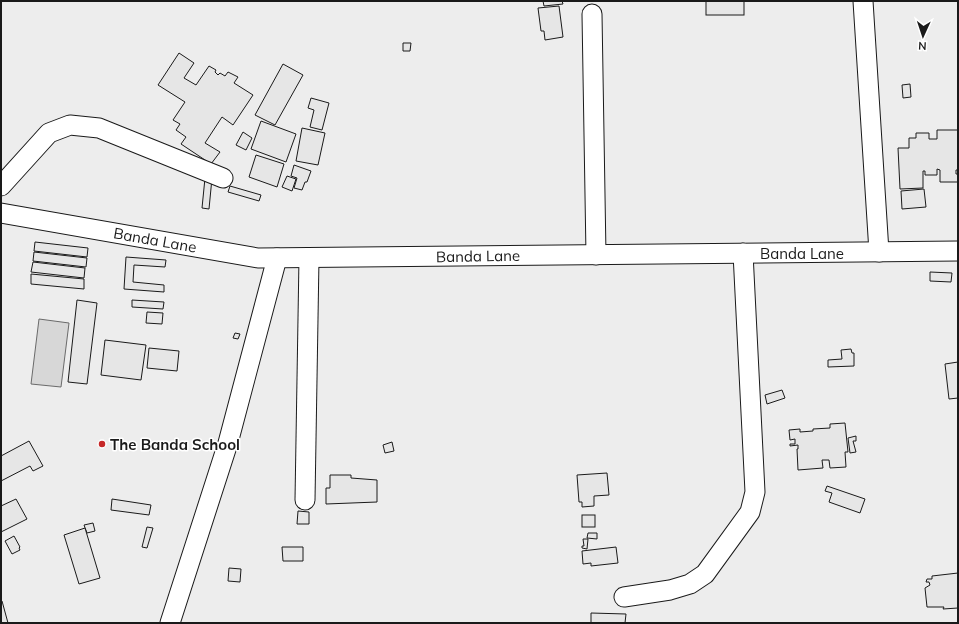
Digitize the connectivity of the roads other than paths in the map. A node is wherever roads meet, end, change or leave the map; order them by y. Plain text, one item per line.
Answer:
1 (863, 1) edge
2 (592, 14) dead end
3 (223, 178) dead end
4 (1, 186) edge
5 (1, 213) edge
6 (958, 251) edge
7 (879, 252) junction
8 (744, 253) junction
9 (596, 255) junction
10 (277, 258) junction
11 (309, 258) junction
12 (306, 500) dead end
13 (624, 597) dead end
14 (170, 623) edge

1 - 7 street
2 - 9 street
3 - 4 street
5 - 10 street, Banda Lane
6 - 7 street, Banda Lane
7 - 8 street, Banda Lane
8 - 9 street, Banda Lane
8 - 13 street
9 - 11 street, Banda Lane
10 - 11 street, Banda Lane
10 - 14 street
11 - 12 street

